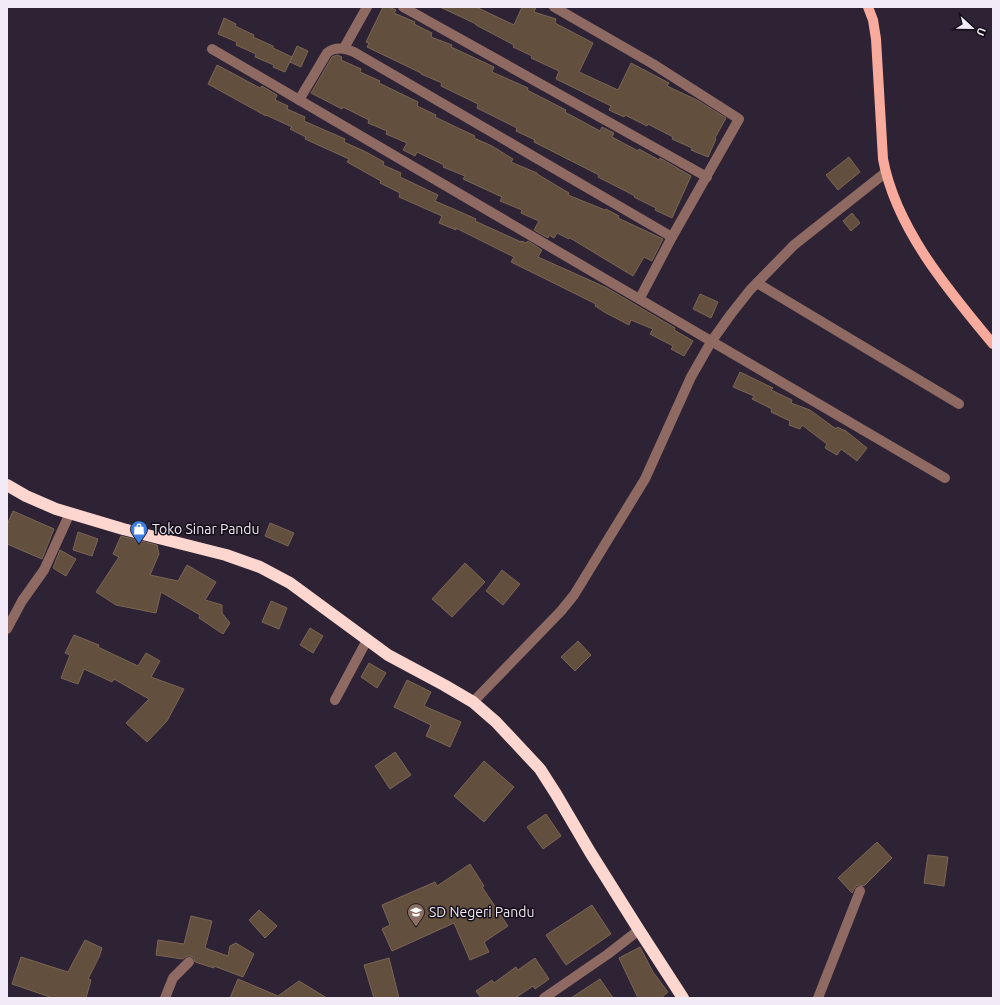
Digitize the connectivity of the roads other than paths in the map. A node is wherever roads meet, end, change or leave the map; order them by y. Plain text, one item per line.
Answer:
1 (367, 7) edge
2 (402, 7) edge
3 (554, 7) edge
4 (868, 7) edge
5 (344, 48) junction
6 (212, 49) dead end
7 (299, 100) junction
8 (886, 173) junction
9 (707, 177) junction
10 (672, 237) junction
11 (757, 283) junction
12 (640, 298) junction
13 (711, 342) junction
14 (993, 344) edge
15 (958, 404) dead end
16 (945, 478) dead end
17 (7, 485) edge
18 (70, 513) junction
19 (7, 628) edge
20 (367, 640) junction
21 (335, 700) dead end
22 (473, 702) junction
23 (860, 891) dead end
24 (639, 930) junction
25 (189, 962) dead end
26 (165, 998) edge
27 (545, 998) edge
28 (683, 998) edge
29 (818, 998) edge

1 - 5 street
2 - 9 street
3 - 9 street
4 - 8 main road
5 - 7 street
5 - 10 street
6 - 7 street
7 - 12 street
8 - 11 street
8 - 14 main road
9 - 10 street
10 - 12 street
11 - 13 street
11 - 15 street
12 - 13 street
13 - 16 street
13 - 22 street
17 - 18 highway
18 - 19 street
18 - 20 highway
20 - 21 street
20 - 22 highway
22 - 24 highway
23 - 29 street
24 - 27 street
24 - 28 highway
25 - 26 street

